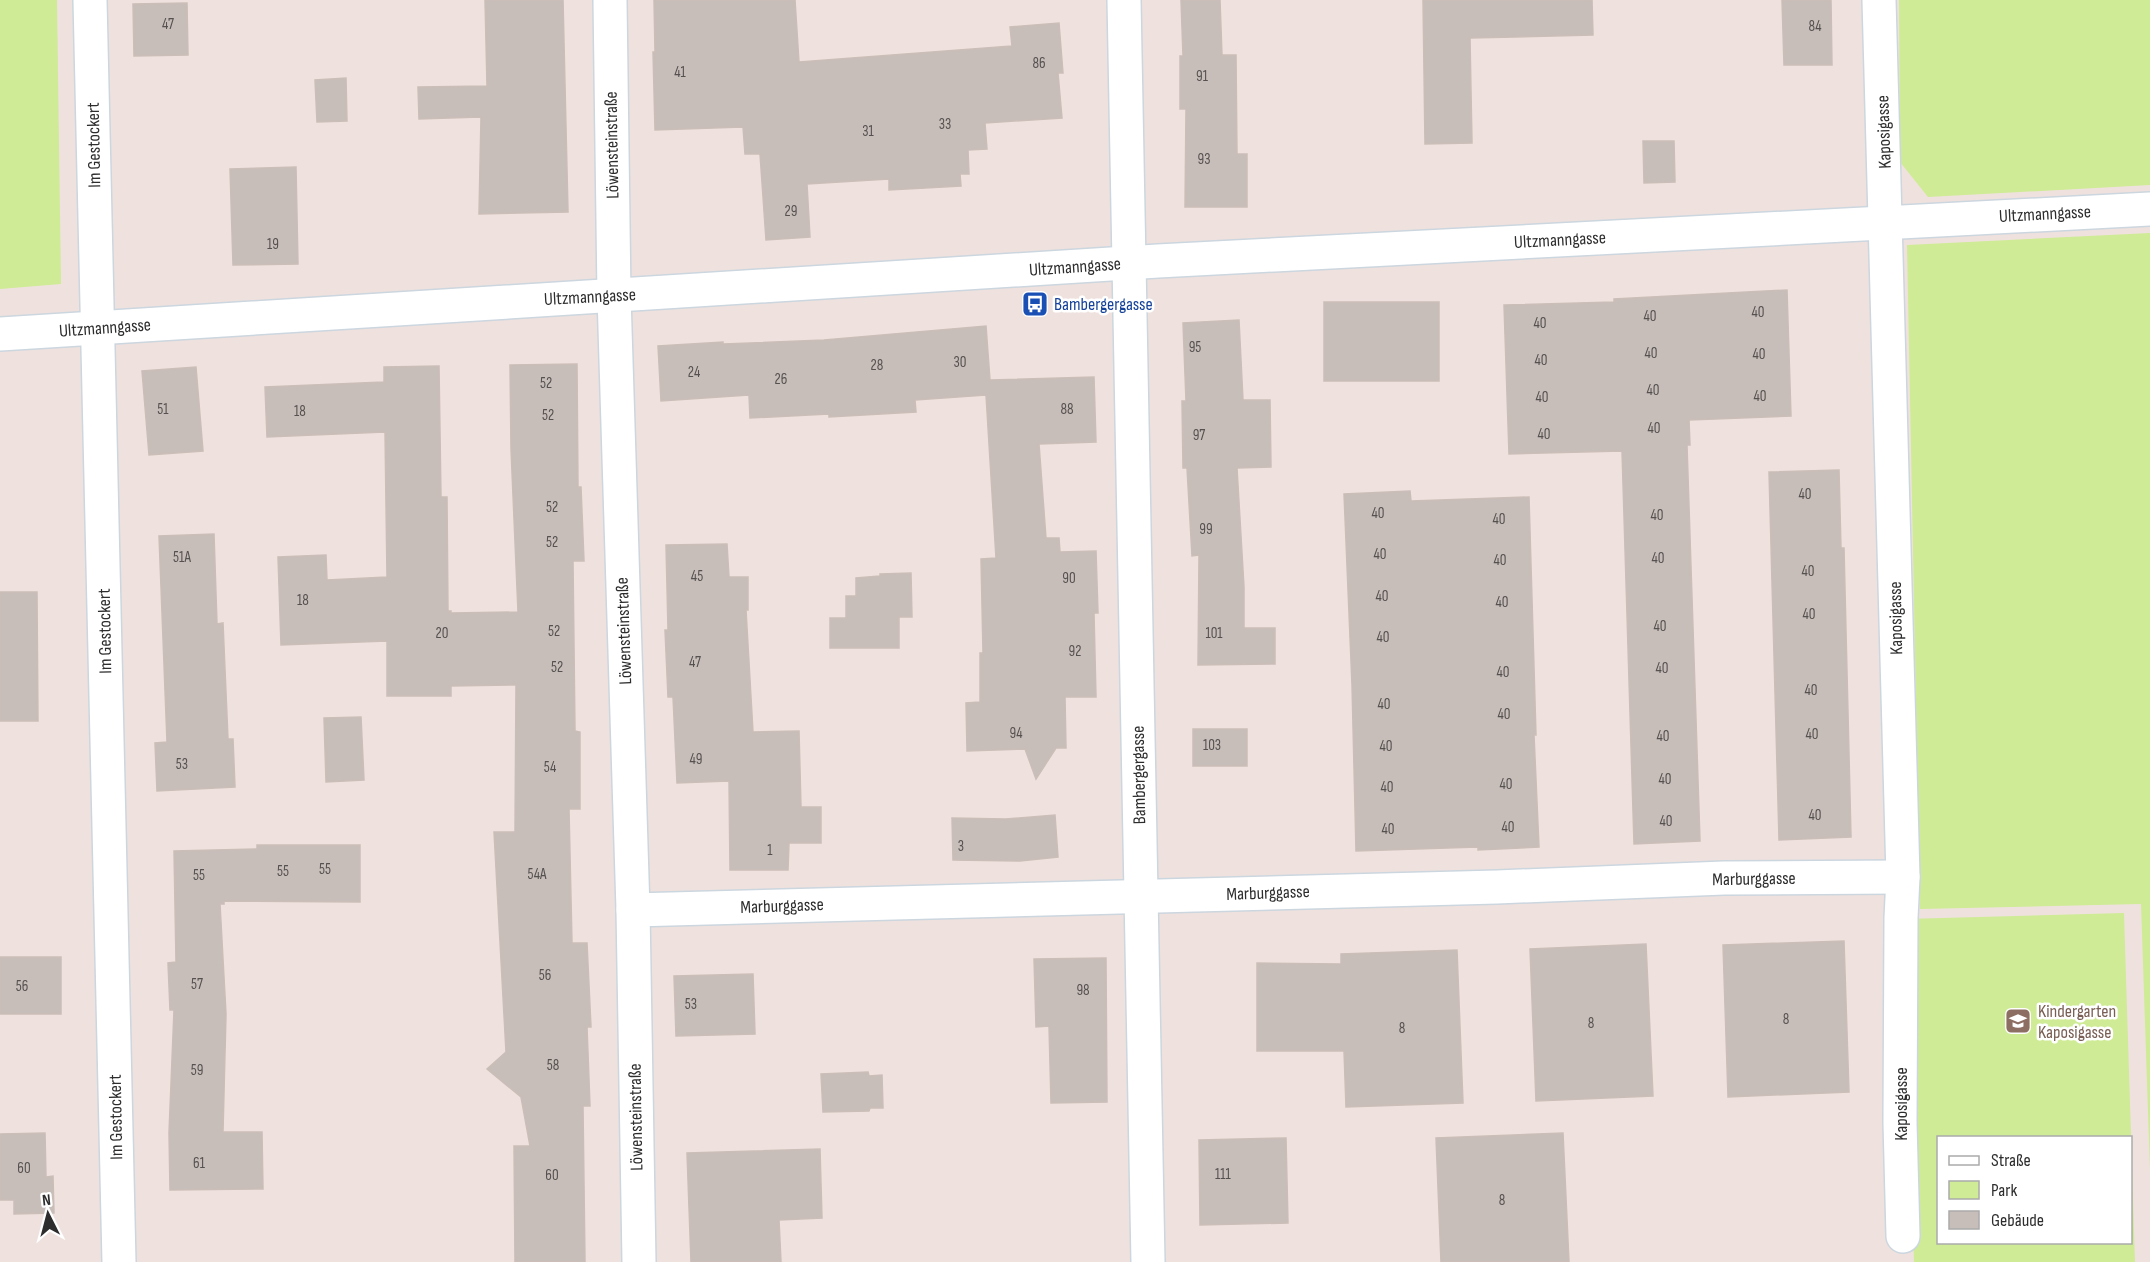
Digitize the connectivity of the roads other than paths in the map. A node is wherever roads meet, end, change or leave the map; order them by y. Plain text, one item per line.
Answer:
1 (90, 0) edge
2 (610, 0) edge
3 (1124, 0) edge
4 (1879, 0) edge
5 (2150, 209) edge
6 (1887, 223) junction
7 (1130, 263) junction
8 (614, 296) junction
9 (98, 328) junction
10 (0, 334) edge
11 (1903, 877) junction
12 (1141, 897) junction
13 (633, 910) junction
14 (1903, 1236) dead end
15 (119, 1262) edge
16 (639, 1262) edge
17 (1148, 1262) edge

1 - 9 street, Im Gestockert
2 - 8 street, Löwensteinstraße
3 - 7 street, Bambergergasse
4 - 6 street, Kaposigasse
5 - 6 street, Ultzmanngasse
6 - 7 street, Ultzmanngasse
6 - 11 street, Kaposigasse
7 - 8 street, Ultzmanngasse
7 - 12 street, Bambergergasse
8 - 9 street, Ultzmanngasse
8 - 13 street, Löwensteinstraße
9 - 10 street, Ultzmanngasse
9 - 15 street, Im Gestockert
11 - 12 street, Marburggasse
11 - 14 street, Kaposigasse
12 - 13 street, Marburggasse
12 - 17 street, Bambergergasse
13 - 16 street, Löwensteinstraße

